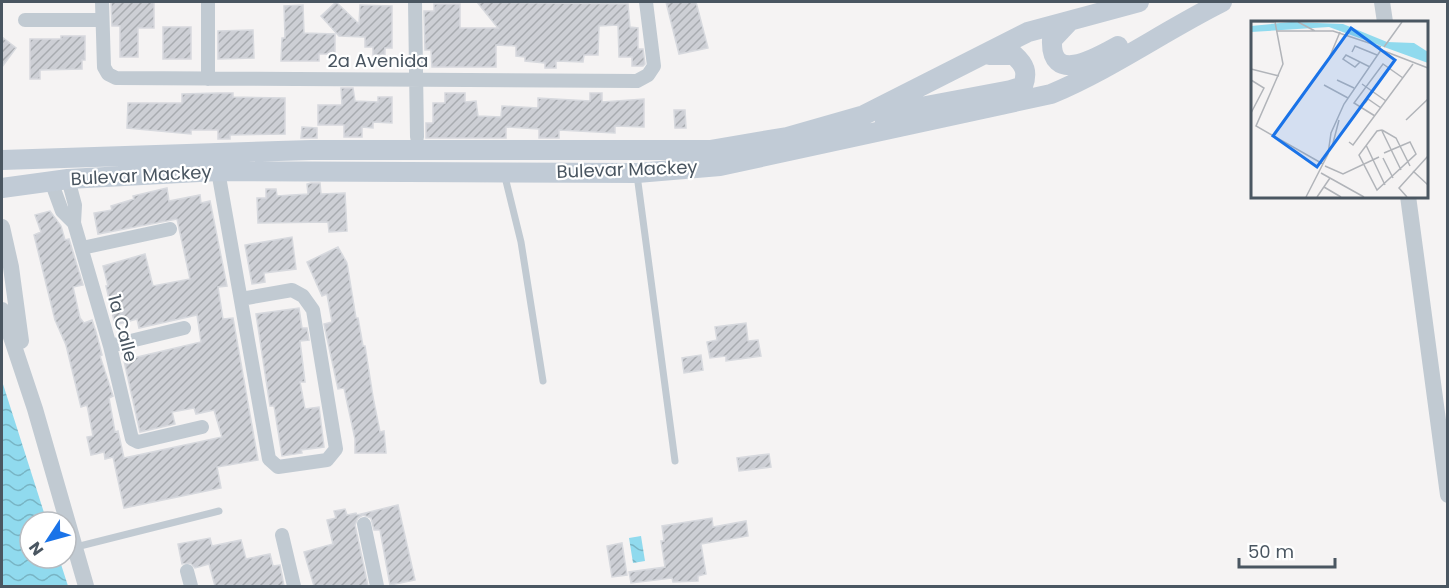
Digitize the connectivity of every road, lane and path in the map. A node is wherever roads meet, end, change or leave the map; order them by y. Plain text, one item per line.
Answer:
1 (102, 2) edge
2 (208, 2) edge
3 (415, 2) edge
4 (646, 2) edge
5 (1139, 2) edge
6 (1222, 2) edge
7 (1382, 2) edge
8 (25, 20) dead end
9 (102, 20) junction
10 (1385, 21) edge
11 (1069, 22) junction
12 (1153, 39) junction
13 (986, 55) junction
14 (415, 78) junction
15 (208, 79) junction
16 (877, 130) junction
17 (417, 136) dead end
18 (2, 160) edge
19 (2, 170) edge
20 (218, 171) junction
21 (504, 171) junction
22 (637, 173) junction
23 (60, 180) junction
24 (2, 181) edge
25 (2, 188) edge
26 (1408, 198) edge
27 (2, 227) edge
28 (170, 229) dead end
29 (82, 248) junction
30 (241, 299) junction
31 (2, 310) edge
32 (184, 328) dead end
33 (110, 346) junction
34 (543, 381) dead end
35 (35, 409) junction
36 (202, 427) dead end
37 (675, 460) dead end
38 (1448, 495) edge
39 (64, 510) edge
40 (219, 511) dead end
41 (364, 524) dead end
42 (282, 535) dead end
43 (78, 546) edge
44 (78, 560) edge
45 (187, 571) dead end
46 (86, 586) edge
47 (191, 586) edge
48 (294, 586) edge
49 (377, 586) edge

1 - 9 street
2 - 15 street
3 - 14 street
4 - 14 street, 2a Avenida
5 - 11 main road, Bulevar Mackey
6 - 12 main road, Bulevar Mackey
7 - 10 street
8 - 9 street
9 - 15 street, 2a Avenida
11 - 12 main road
11 - 13 main road, Bulevar Mackey
12 - 16 main road, Bulevar Mackey
13 - 16 main road
13 - 18 main road, Bulevar Mackey
14 - 15 street, 2a Avenida
14 - 17 street
16 - 22 main road, Bulevar Mackey
19 - 24 main road
20 - 21 main road, Bulevar Mackey
20 - 23 main road, Bulevar Mackey
20 - 30 street
21 - 22 main road, Bulevar Mackey
21 - 34 lane
22 - 37 lane
23 - 25 main road, Bulevar Mackey
23 - 29 street, 1a Calle
26 - 38 street
27 - 35 street
28 - 29 street
29 - 33 street, 1a Calle
30 - 30 street
31 - 35 street
32 - 33 street
33 - 36 street, 1a Calle
35 - 39 street
40 - 43 lane
41 - 49 street
42 - 48 street
44 - 46 street
45 - 47 street

